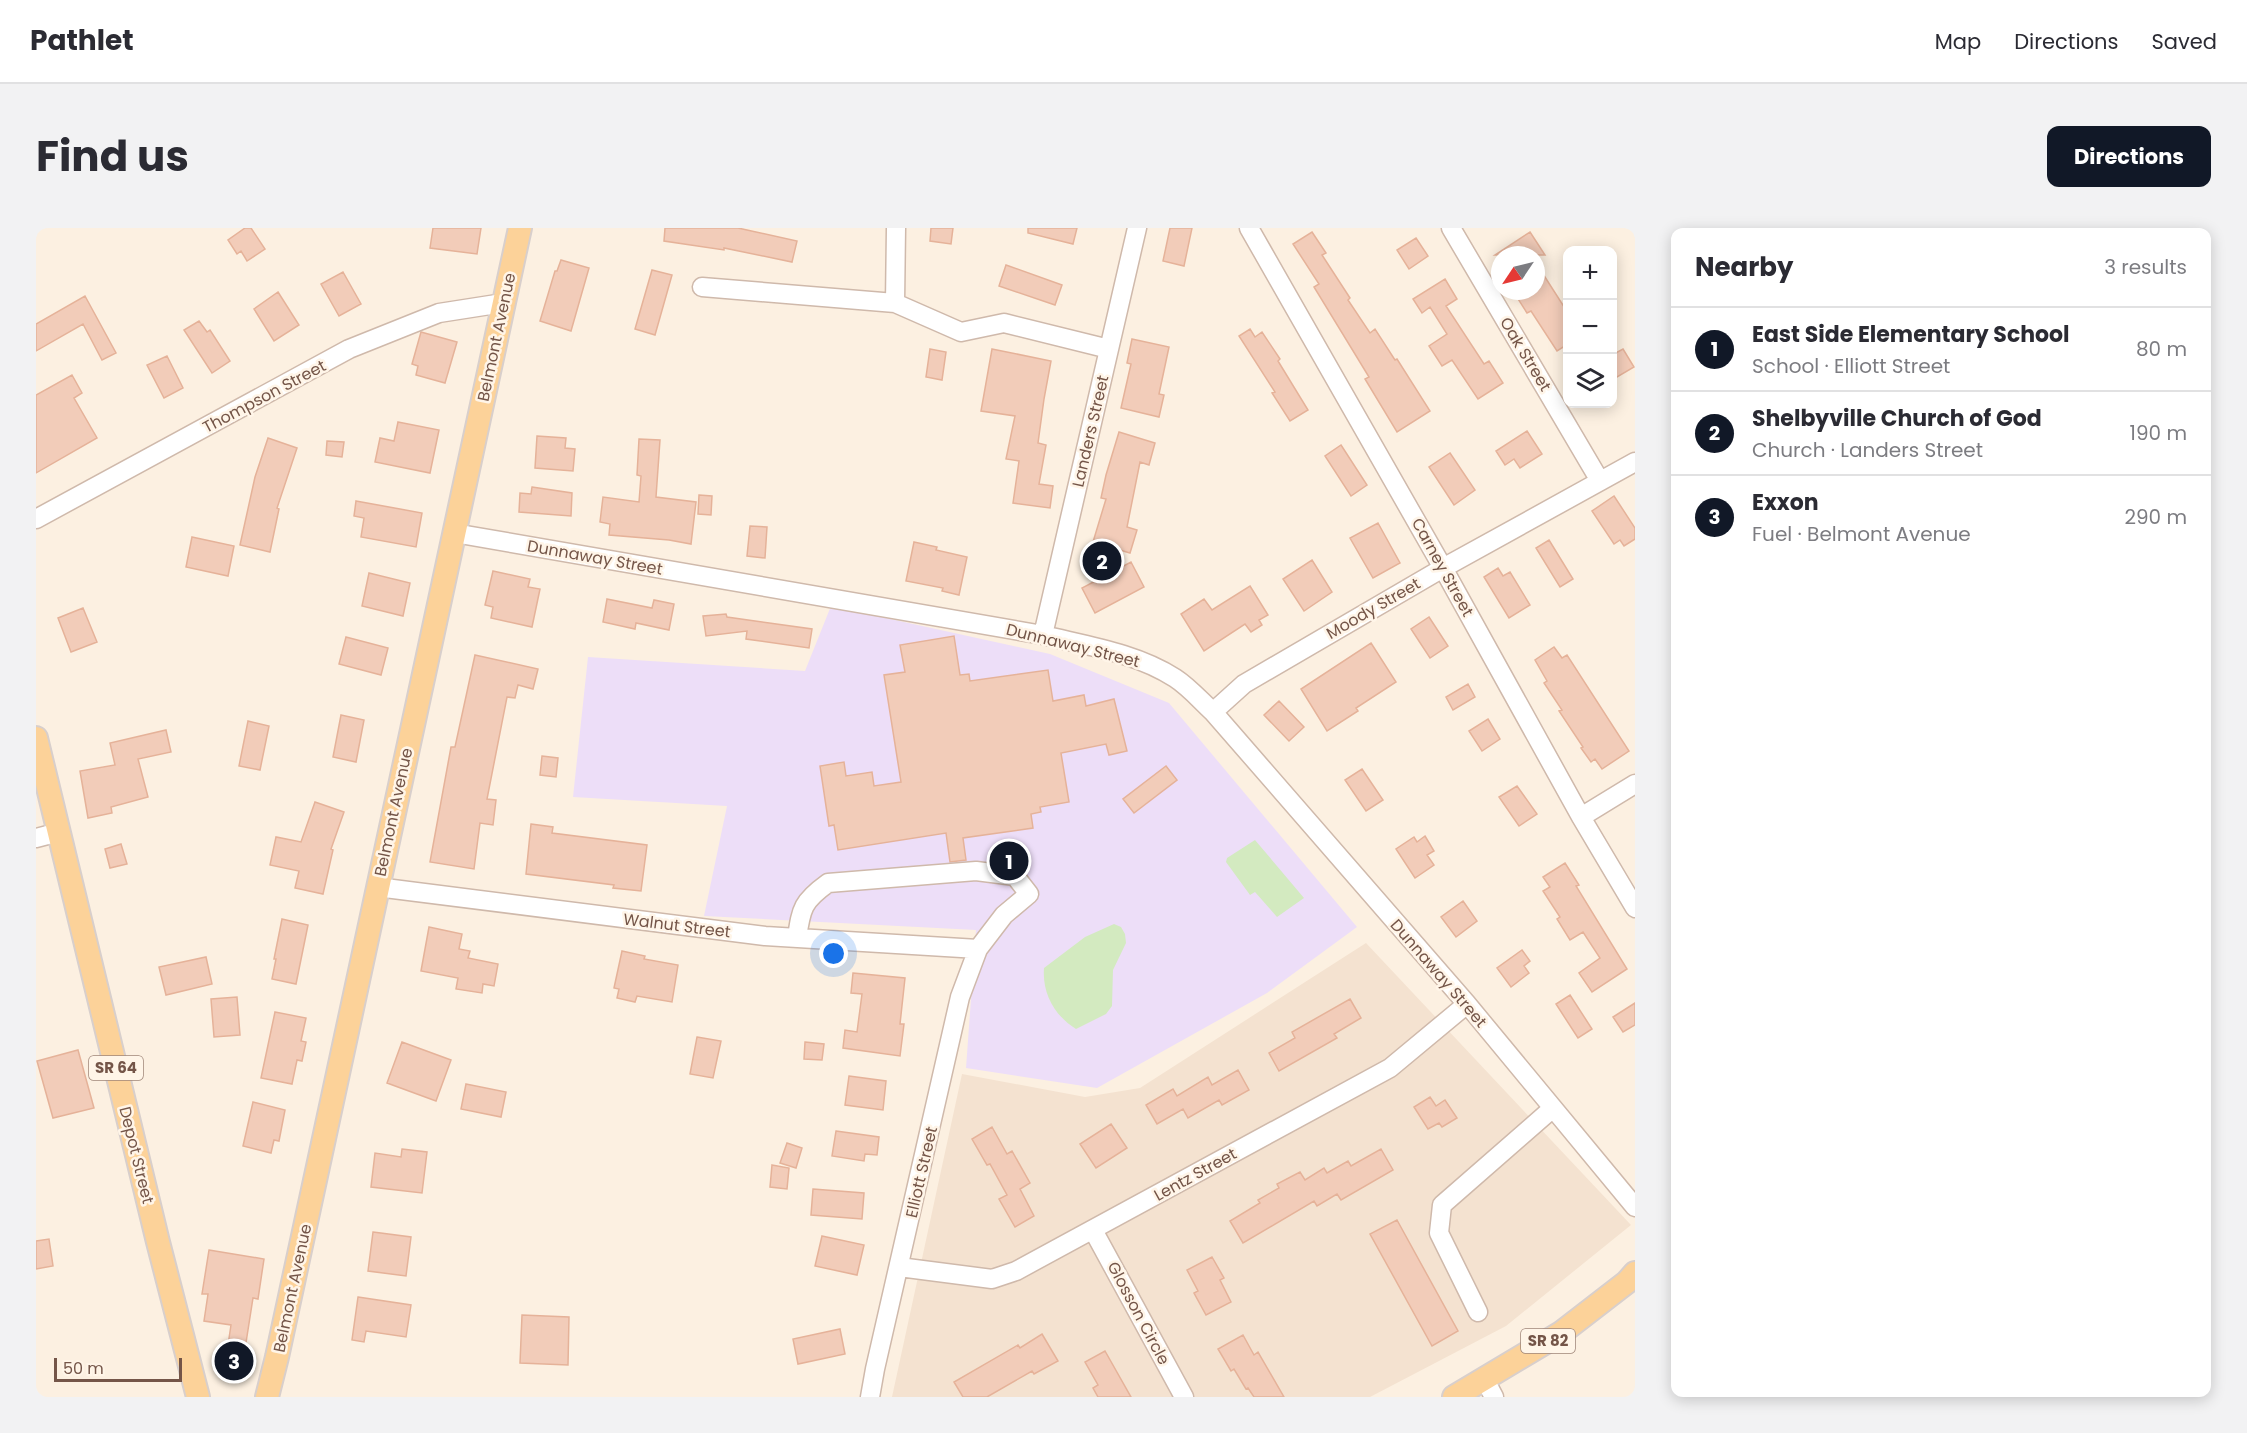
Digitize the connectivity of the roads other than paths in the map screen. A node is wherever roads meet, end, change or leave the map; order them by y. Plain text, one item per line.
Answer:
1 (520, 228) edge
2 (896, 228) edge
3 (1137, 228) edge
4 (1248, 228) edge
5 (1451, 228) edge
6 (702, 287) dead end
7 (503, 303) junction
8 (895, 303) junction
9 (1109, 349) junction
10 (1635, 462) edge
11 (1600, 481) junction
12 (36, 519) edge
13 (454, 533) junction
14 (1443, 568) junction
15 (1043, 635) junction
16 (1213, 712) junction
17 (37, 744) edge
18 (1635, 784) edge
19 (1581, 817) junction
20 (59, 832) junction
21 (36, 838) edge
22 (377, 887) junction
23 (1635, 908) edge
24 (797, 938) junction
25 (978, 949) junction
26 (1467, 1004) junction
27 (1553, 1108) junction
28 (1635, 1207) edge
29 (1094, 1230) junction
30 (899, 1267) junction
31 (1635, 1273) edge
32 (1478, 1312) dead end
33 (1490, 1388) edge
34 (266, 1395) edge
35 (198, 1397) edge
36 (870, 1397) edge
37 (1184, 1397) edge
38 (1454, 1397) edge

1 - 7 main road, Belmont Avenue
2 - 8 street
3 - 9 street, Landers Street
4 - 14 street, Carney Street
5 - 11 street, Oak Street
6 - 8 street
7 - 12 street, Thompson Street
7 - 13 main road, Belmont Avenue
8 - 9 street
9 - 15 street, Landers Street
10 - 11 street, Moody Street
11 - 14 street, Moody Street
13 - 15 street, Dunnaway Street
13 - 22 main road, Belmont Avenue
14 - 16 street, Moody Street
14 - 19 street, Carney Street
15 - 16 street, Dunnaway Street
16 - 26 street, Dunnaway Street
17 - 20 main road, Depot Street / SR 64
18 - 19 street
19 - 23 street, Carney Street
20 - 21 street
20 - 35 main road, Depot Street / SR 64
22 - 24 street, Walnut Street
22 - 34 main road, Belmont Avenue
24 - 25 street, Walnut Street
24 - 25 street, Elliott Street
25 - 30 street, Elliott Street
26 - 27 street, Dunnaway Street
26 - 29 street, Lentz Street
27 - 28 street, Dunnaway Street
27 - 32 street
29 - 30 street, Lentz Street
29 - 37 street, Glosson Circle
30 - 36 street, Elliott Street
31 - 33 main road, SR 82
33 - 38 main road, SR 82

